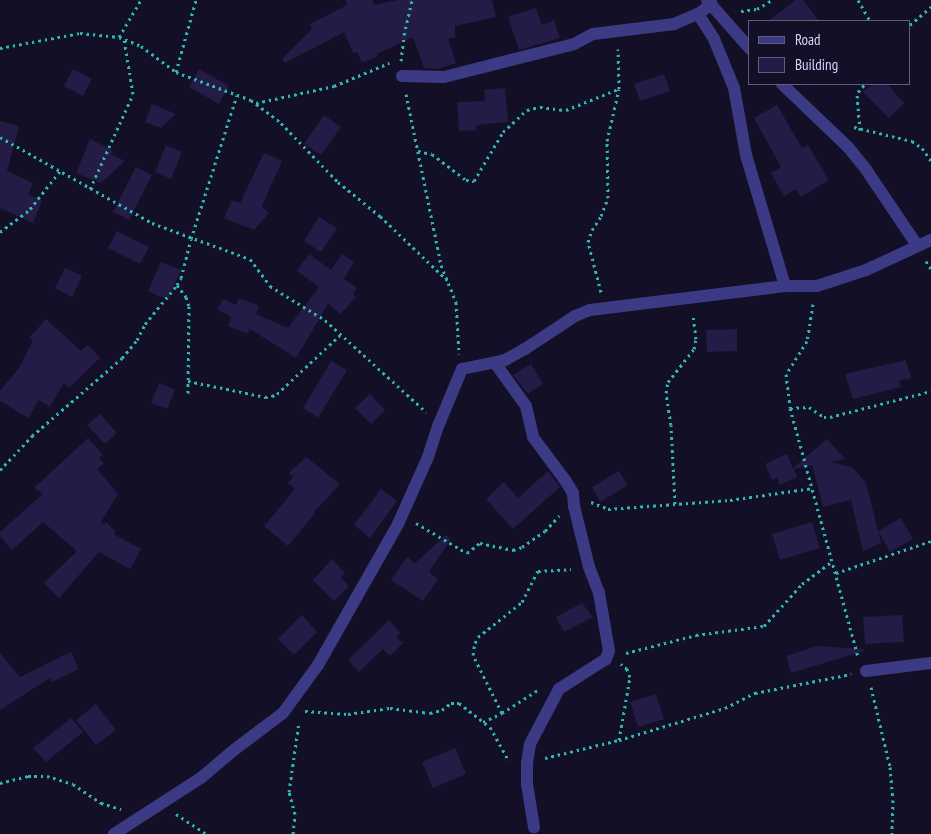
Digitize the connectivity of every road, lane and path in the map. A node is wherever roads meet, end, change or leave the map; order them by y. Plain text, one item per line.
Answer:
1 (141, 0) edge
2 (196, 0) edge
3 (412, 0) edge
4 (772, 0) edge
5 (858, 0) edge
6 (713, 6) edge
7 (931, 7) edge
8 (698, 14) junction
9 (869, 20) edge
10 (911, 24) edge
11 (617, 31) junction
12 (119, 37) junction
13 (124, 39) junction
14 (748, 47) edge
15 (0, 48) edge
16 (400, 58) junction
17 (176, 72) junction
18 (402, 76) junction
19 (783, 85) edge
20 (863, 85) edge
21 (619, 89) junction
22 (238, 95) junction
23 (256, 103) junction
24 (825, 122) junction
25 (860, 129) junction
26 (0, 137) edge
27 (861, 139) dead end
28 (418, 151) junction
29 (931, 161) edge
30 (60, 171) junction
31 (90, 189) junction
32 (0, 232) edge
33 (191, 239) junction
34 (931, 240) edge
35 (917, 245) junction
36 (448, 280) junction
37 (178, 285) junction
38 (785, 286) junction
39 (817, 286) junction
40 (691, 298) junction
41 (606, 307) junction
42 (340, 335) junction
43 (495, 363) junction
44 (459, 373) junction
45 (188, 381) junction
46 (931, 391) edge
47 (188, 394) dead end
48 (790, 408) junction
49 (439, 424) junction
50 (0, 470) edge
51 (813, 488) junction
52 (571, 495) junction
53 (675, 504) junction
54 (402, 514) junction
55 (931, 541) edge
56 (833, 561) junction
57 (589, 568) junction
58 (836, 573) junction
59 (624, 654) dead end
60 (615, 662) dead end
61 (931, 663) edge
62 (866, 671) junction
63 (559, 689) junction
64 (295, 697) junction
65 (299, 711) junction
66 (502, 713) junction
67 (483, 722) junction
68 (619, 740) junction
69 (527, 763) junction
70 (511, 767) dead end
71 (0, 783) edge
72 (159, 805) junction
73 (147, 812) junction
74 (534, 827) dead end
75 (114, 834) edge
76 (207, 834) edge
77 (293, 834) edge
78 (892, 834) edge

1 - 12 path
2 - 17 path
3 - 16 path
4 - 6 path
5 - 9 path
6 - 8 street
6 - 14 street
7 - 10 path
8 - 11 street
8 - 38 street
11 - 18 street
11 - 21 path
12 - 13 path
12 - 15 path
13 - 17 path
13 - 31 path
16 - 18 path
16 - 23 path
17 - 22 path
18 - 28 path
19 - 24 street
20 - 25 path
21 - 28 path
21 - 41 path
22 - 23 path
22 - 33 path
23 - 36 path
24 - 25 path
24 - 35 street
25 - 27 path
25 - 29 path
26 - 30 path
28 - 36 path
30 - 31 path
30 - 32 path
31 - 33 path
33 - 37 path
33 - 42 path
34 - 35 street
35 - 39 street
36 - 44 path
37 - 45 path
37 - 50 path
38 - 39 street
38 - 40 street
39 - 48 path
40 - 41 street
40 - 53 path
41 - 43 street
42 - 45 path
42 - 49 path
43 - 44 street
43 - 52 street
44 - 49 street
45 - 47 path
46 - 48 path
48 - 51 path
49 - 54 street
51 - 53 path
51 - 56 path
52 - 53 path
52 - 54 path
52 - 57 street
54 - 64 street
55 - 58 path
56 - 58 path
56 - 59 path
57 - 63 street
57 - 66 path
58 - 62 path
60 - 68 path
61 - 62 street
62 - 68 path
62 - 78 path
63 - 66 path
63 - 69 street
64 - 65 path
64 - 72 street
65 - 67 path
65 - 77 path
66 - 67 path
67 - 70 path
68 - 69 path
69 - 74 street
71 - 73 path
72 - 73 street
72 - 76 path
73 - 75 street

